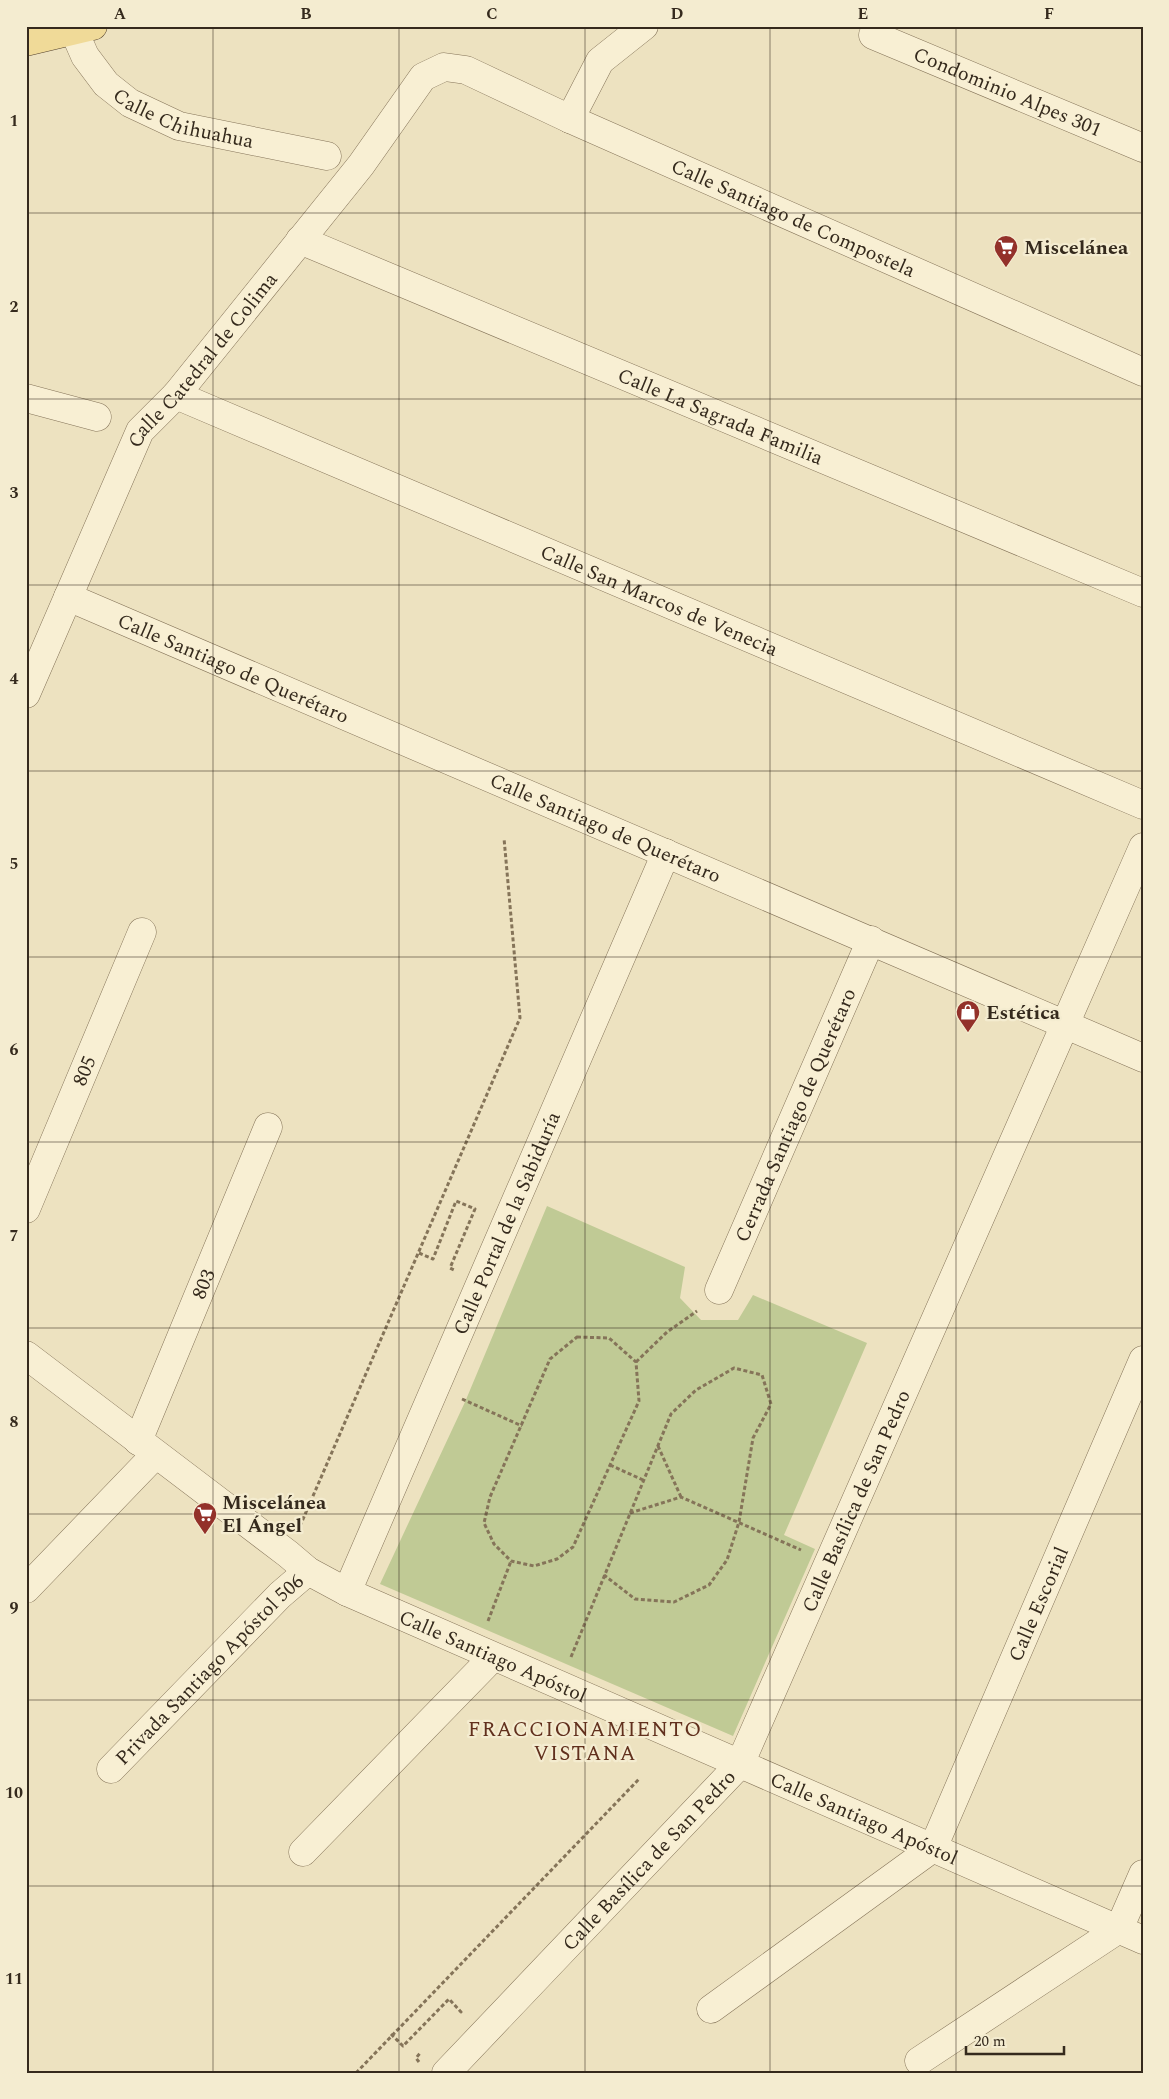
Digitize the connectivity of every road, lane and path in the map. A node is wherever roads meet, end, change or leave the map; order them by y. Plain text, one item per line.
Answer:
1 (644, 26) edge
2 (83, 29) edge
3 (873, 35) dead end
4 (26, 42) edge
5 (444, 68) joint
6 (570, 119) junction
7 (1143, 148) edge
8 (327, 156) dead end
9 (300, 240) junction
10 (1143, 372) edge
11 (176, 395) junction
12 (26, 398) edge
13 (97, 417) dead end
14 (1143, 593) edge
15 (68, 597) junction
16 (27, 692) edge
17 (1143, 805) edge
18 (504, 838) dead end
19 (1143, 847) edge
20 (666, 853) junction
21 (1137, 874) edge
22 (142, 932) dead end
23 (870, 940) junction
24 (1066, 1024) junction
25 (1143, 1058) edge
26 (268, 1127) dead end
27 (26, 1209) edge
28 (419, 1253) junction
29 (482, 1281) junction
30 (719, 1290) joint
31 (26, 1355) edge
32 (1143, 1360) edge
33 (636, 1362) junction
34 (436, 1388) junction
35 (522, 1426) junction
36 (658, 1446) junction
37 (146, 1448) junction
38 (610, 1465) junction
39 (643, 1480) junction
40 (681, 1497) junction
41 (630, 1513) junction
42 (739, 1522) junction
43 (512, 1561) junction
44 (298, 1562) junction
45 (829, 1563) junction
46 (604, 1576) junction
47 (26, 1589) edge
48 (347, 1592) junction
49 (485, 1653) junction
50 (560, 1686) junction
51 (740, 1764) junction
52 (111, 1769) dead end
53 (640, 1778) dead end
54 (933, 1848) junction
55 (304, 1852) dead end
56 (1143, 1874) edge
57 (1131, 1934) edge
58 (711, 2009) dead end
59 (454, 2018) dead end
60 (391, 2034) junction
61 (422, 2051) dead end
62 (919, 2061) dead end
63 (436, 2070) edge
64 (356, 2073) edge

1 - 6 street
2 - 4 main road
2 - 8 street, Calle Chihuahua
3 - 7 street, Condominio Alpes 301
5 - 6 street, Calle Santiago de Compostela
5 - 9 street, Calle Catedral de Colima
6 - 10 street, Calle Santiago de Compostela
9 - 11 street, Calle Catedral de Colima
9 - 14 street, Calle La Sagrada Familia
11 - 15 street, Calle Catedral de Colima
11 - 17 street, Calle San Marcos de Venecia
12 - 13 street
15 - 16 street, Calle Catedral de Colima
15 - 20 street, Calle Santiago de Querétaro
18 - 28 path
19 - 21 street, Calle Basílica de San Pedro
20 - 23 street, Calle Santiago de Querétaro
20 - 29 street, Calle Portal de la Sabiduría
21 - 24 street, Calle Basílica de San Pedro
22 - 27 street, 805
23 - 24 street, Calle Santiago de Querétaro
23 - 30 street, Cerrada Santiago de Querétaro
24 - 25 street, Calle Santiago de Querétaro
24 - 45 street, Calle Basílica de San Pedro
26 - 37 street, 803
28 - 29 path
28 - 44 path
29 - 34 street, Calle Portal de la Sabiduría
30 - 33 path
31 - 37 street, Calle Santiago Apóstol
32 - 54 street, Calle Escorial
33 - 35 path
33 - 38 path
34 - 35 path
34 - 48 street, Calle Portal de la Sabiduría
35 - 43 path
36 - 39 path
36 - 40 path
36 - 42 path
37 - 44 street, Calle Santiago Apóstol
37 - 47 street
38 - 39 path
38 - 43 path
39 - 41 path
40 - 41 path
40 - 42 path
41 - 46 path
42 - 45 path
42 - 46 path
43 - 49 path
44 - 48 street, Calle Santiago Apóstol
44 - 52 street, Privada Santiago Apóstol 506
45 - 51 street, Calle Basílica de San Pedro
46 - 50 path
48 - 49 street, Calle Santiago Apóstol
49 - 50 street, Calle Santiago Apóstol
49 - 55 street
50 - 51 street, Calle Santiago Apóstol
51 - 54 street, Calle Santiago Apóstol
51 - 63 street, Calle Basílica de San Pedro
53 - 60 path
54 - 57 street, Calle Santiago Apóstol
54 - 58 street
56 - 57 street
57 - 62 street
59 - 60 path
60 - 64 path
61 - 63 path

